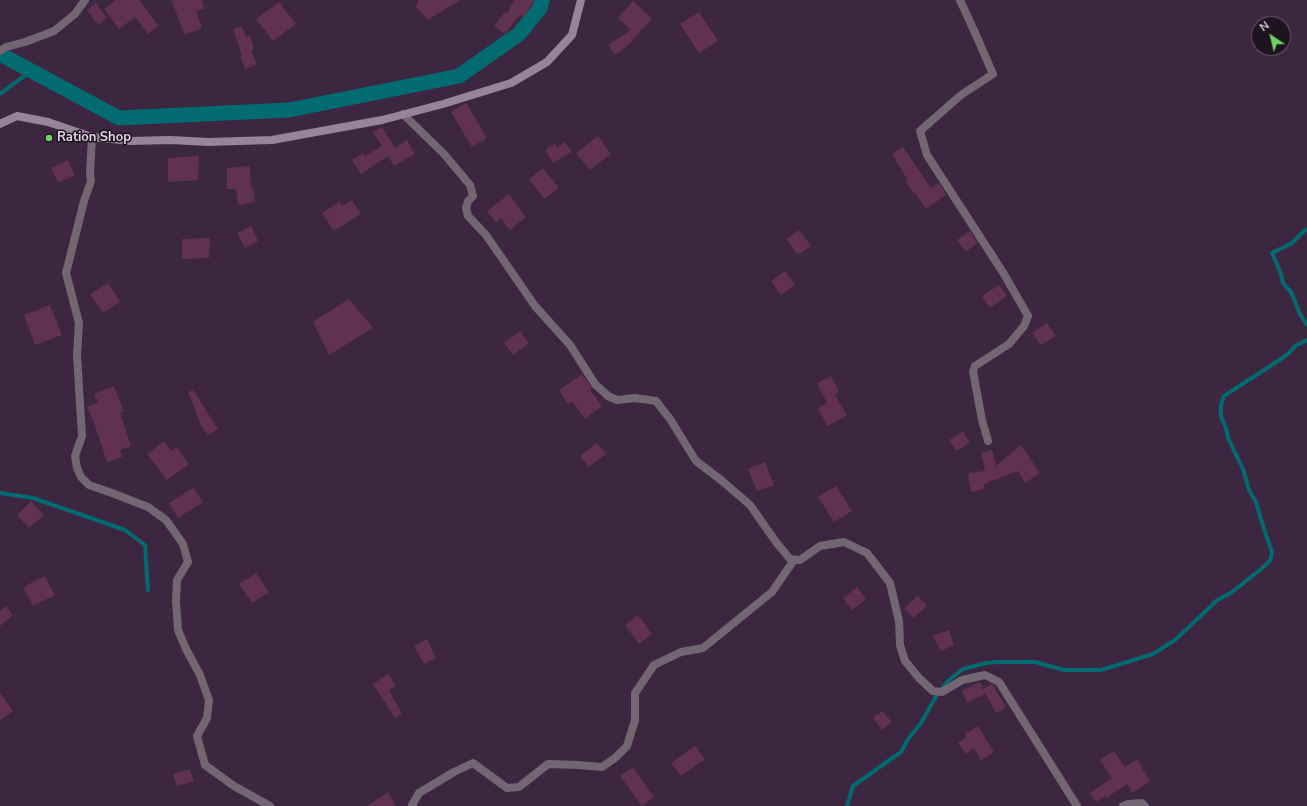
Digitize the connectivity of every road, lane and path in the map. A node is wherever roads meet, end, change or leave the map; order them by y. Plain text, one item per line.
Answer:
1 (84, 0) edge
2 (581, 0) edge
3 (960, 0) edge
4 (3, 49) edge
5 (403, 114) junction
6 (0, 124) edge
7 (92, 137) junction
8 (988, 441) dead end
9 (794, 560) junction
10 (270, 806) edge
11 (413, 806) edge
12 (1076, 806) edge
13 (1123, 806) edge
14 (1145, 806) edge

1 - 4 street
2 - 5 main road
3 - 8 street
5 - 7 main road
5 - 9 street
6 - 7 main road
7 - 10 street
9 - 11 street
9 - 12 street
13 - 14 street

